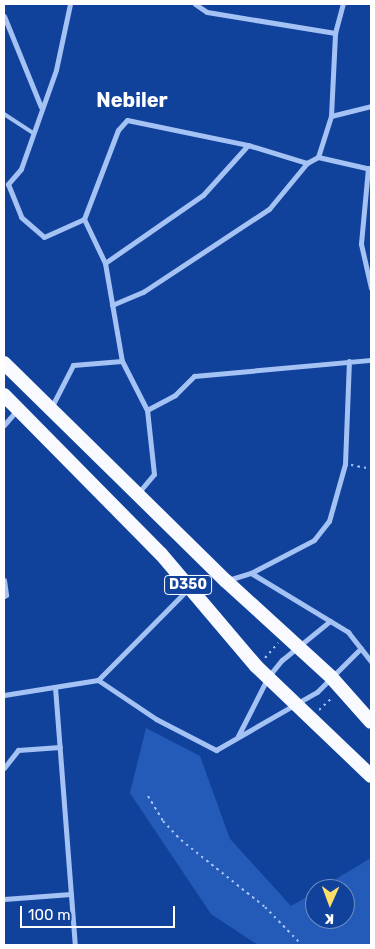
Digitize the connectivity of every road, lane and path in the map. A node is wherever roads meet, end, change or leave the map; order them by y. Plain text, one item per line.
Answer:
1 (70, 4) edge
2 (195, 4) edge
3 (343, 4) edge
4 (4, 16) edge
5 (335, 33) junction
6 (371, 106) edge
7 (42, 108) junction
8 (4, 114) edge
9 (331, 116) junction
10 (33, 133) junction
11 (248, 146) junction
12 (318, 157) junction
13 (307, 163) junction
14 (370, 169) edge
15 (6, 185) edge
16 (84, 219) junction
17 (105, 263) junction
18 (371, 288) edge
19 (112, 305) junction
20 (122, 360) junction
21 (349, 360) junction
22 (371, 360) edge
23 (4, 363) edge
24 (4, 395) edge
25 (51, 408) junction
26 (18, 409) junction
27 (147, 410) junction
28 (4, 425) edge
29 (345, 464) junction
30 (371, 469) edge
31 (137, 494) junction
32 (251, 573) junction
33 (4, 580) edge
34 (226, 581) junction
35 (190, 586) junction
36 (4, 596) edge
37 (330, 620) junction
38 (287, 635) junction
39 (300, 646) junction
40 (361, 648) junction
41 (371, 661) edge
42 (256, 666) junction
43 (331, 676) junction
44 (268, 677) junction
45 (98, 680) junction
46 (55, 687) junction
47 (341, 688) junction
48 (4, 695) edge
49 (296, 704) junction
50 (309, 720) junction
51 (371, 722) edge
52 (238, 736) junction
53 (60, 747) junction
54 (4, 768) edge
55 (371, 776) edge
56 (148, 796) dead end
57 (71, 894) junction
58 (4, 899) edge
59 (75, 945) edge
60 (302, 945) edge

1 - 7 street
2 - 5 street
3 - 5 street
4 - 7 street
5 - 9 street
6 - 9 street
7 - 10 street
8 - 10 lane
9 - 12 street
10 - 15 street
11 - 13 street
11 - 16 street
11 - 17 street
12 - 13 street
12 - 14 street
13 - 19 street
14 - 18 street
15 - 16 street
16 - 17 street
17 - 19 street
19 - 20 street
20 - 25 street
20 - 27 street
21 - 22 street
21 - 27 street
21 - 29 street
23 - 25 highway, D350
24 - 26 highway, D350
25 - 31 highway, D350
26 - 28 street
26 - 35 highway, D350
27 - 31 street
29 - 30 path
29 - 32 street
31 - 34 highway, D350
32 - 34 street
32 - 37 street
33 - 36 street
34 - 38 highway, D350
35 - 42 highway, D350
35 - 45 street
37 - 39 street
37 - 40 street
38 - 39 highway, D350
38 - 42 path
39 - 43 highway, D350
39 - 44 street
40 - 41 street
40 - 43 street
42 - 44 highway, D350
43 - 47 highway, D350
43 - 49 street
44 - 49 highway, D350
44 - 52 street
45 - 46 street
45 - 52 street
46 - 48 street
46 - 53 street
47 - 50 path
47 - 51 highway, D350
49 - 50 highway, D350
49 - 52 street
50 - 55 highway, D350
53 - 54 street
53 - 57 street
56 - 60 path
57 - 58 street
57 - 59 street

